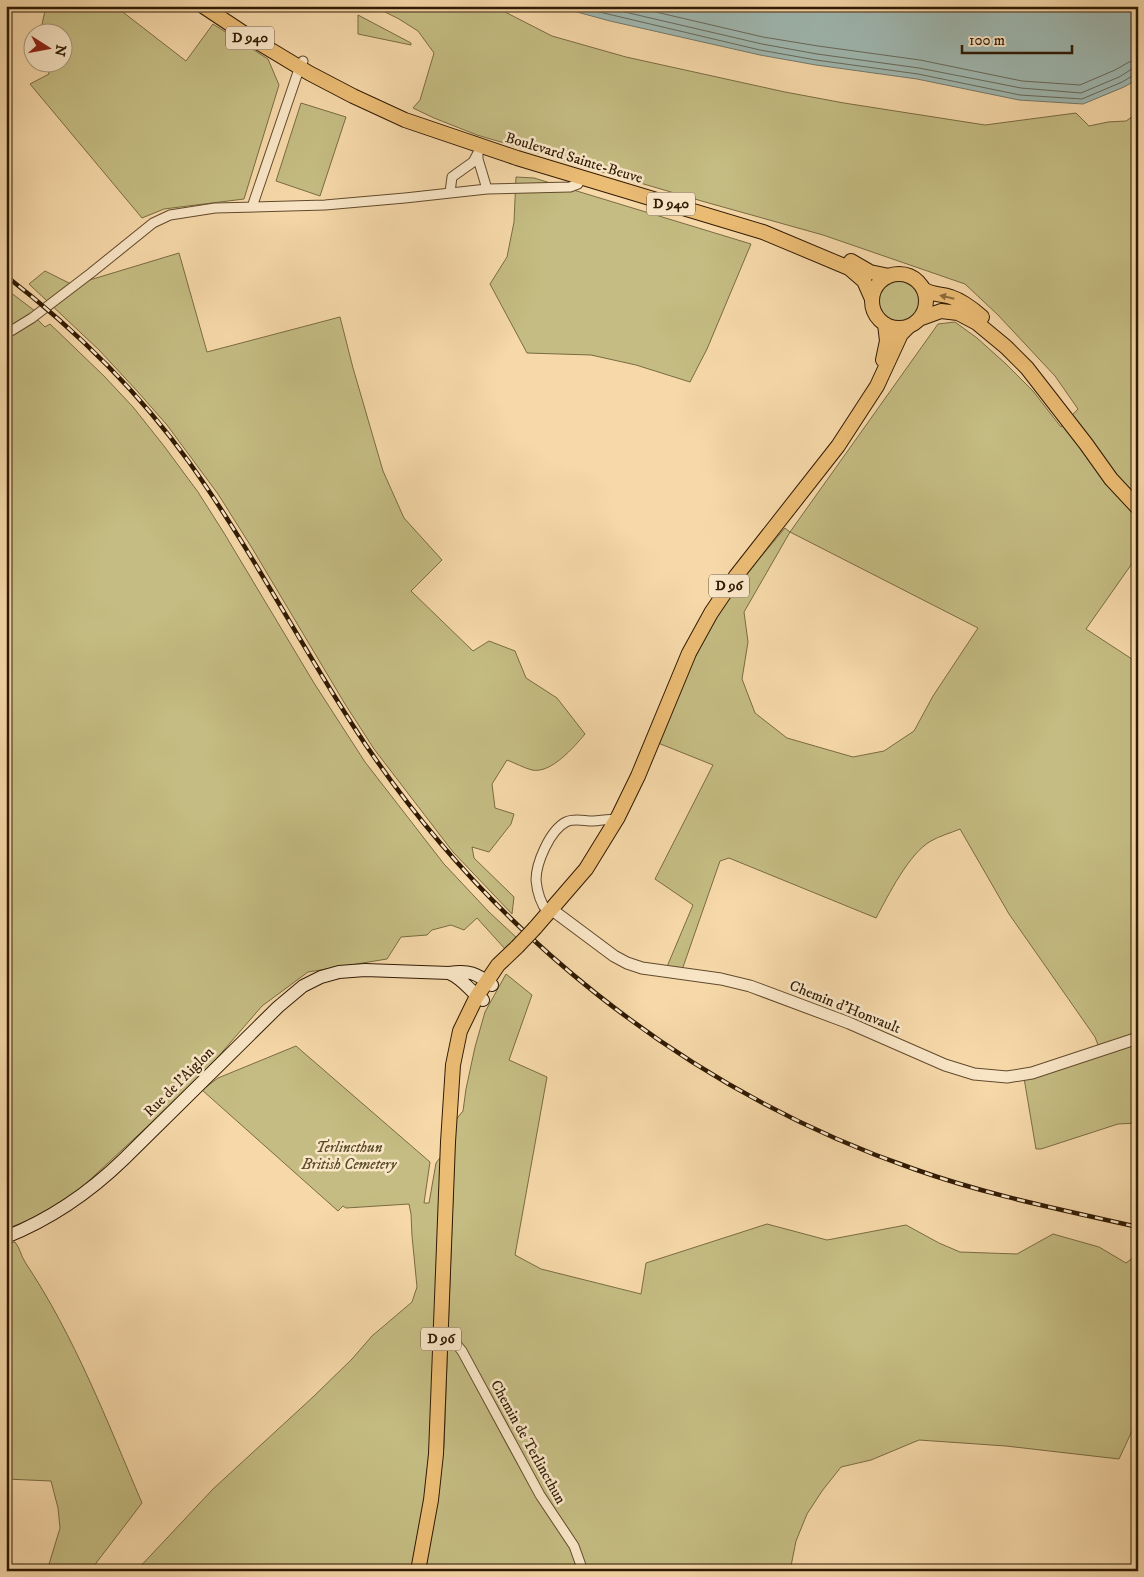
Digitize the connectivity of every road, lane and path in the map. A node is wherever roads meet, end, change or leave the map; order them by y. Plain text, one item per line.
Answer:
1 (202, 6) edge
2 (212, 6) edge
3 (302, 64) junction
4 (479, 150) junction
5 (581, 178) junction
6 (488, 189) junction
7 (450, 192) junction
8 (252, 207) junction
9 (799, 247) junction
10 (889, 276) junction
11 (923, 289) junction
12 (872, 299) junction
13 (914, 322) junction
14 (885, 324) junction
15 (6, 334) edge
16 (852, 426) junction
17 (1086, 444) junction
18 (1138, 508) edge
19 (616, 820) junction
20 (550, 911) junction
21 (449, 973) junction
22 (489, 983) junction
23 (480, 998) junction
24 (1138, 1038) edge
25 (6, 1236) edge
26 (441, 1332) junction
27 (418, 1571) edge
28 (584, 1571) edge

1 - 3 main road, Boulevard Sainte-Beuve / D 940
2 - 3 main road, Boulevard Sainte-Beuve / D 940
3 - 4 main road, Boulevard Sainte-Beuve / D 940
3 - 8 street
4 - 5 main road, Boulevard Sainte-Beuve / D 940
4 - 6 street
4 - 7 street
5 - 6 street
5 - 9 main road, Boulevard Sainte-Beuve / D 940
6 - 7 street
7 - 8 street
8 - 15 street
9 - 10 main road, D 940
9 - 12 main road, D 940
10 - 11 main road
10 - 12 main road
11 - 13 main road
17 -> 11 main road
12 - 14 main road
13 - 14 main road
13 - 16 main road, D 96
13 - 17 main road
14 - 16 main road, D 96
16 - 19 main road, D 96
17 - 18 main road
19 - 20 main road, D 96
19 - 20 street
20 - 22 main road, D 96, bridge
20 - 24 street, Chemin d'Honvault
21 - 22 main road, Rue de l'Aiglon
21 - 23 main road
21 - 25 main road, Rue de l'Aiglon
22 - 23 main road, D 96
23 - 26 main road, D 96
26 - 27 main road, D 96
26 - 28 street, Chemin de Terlincthun

